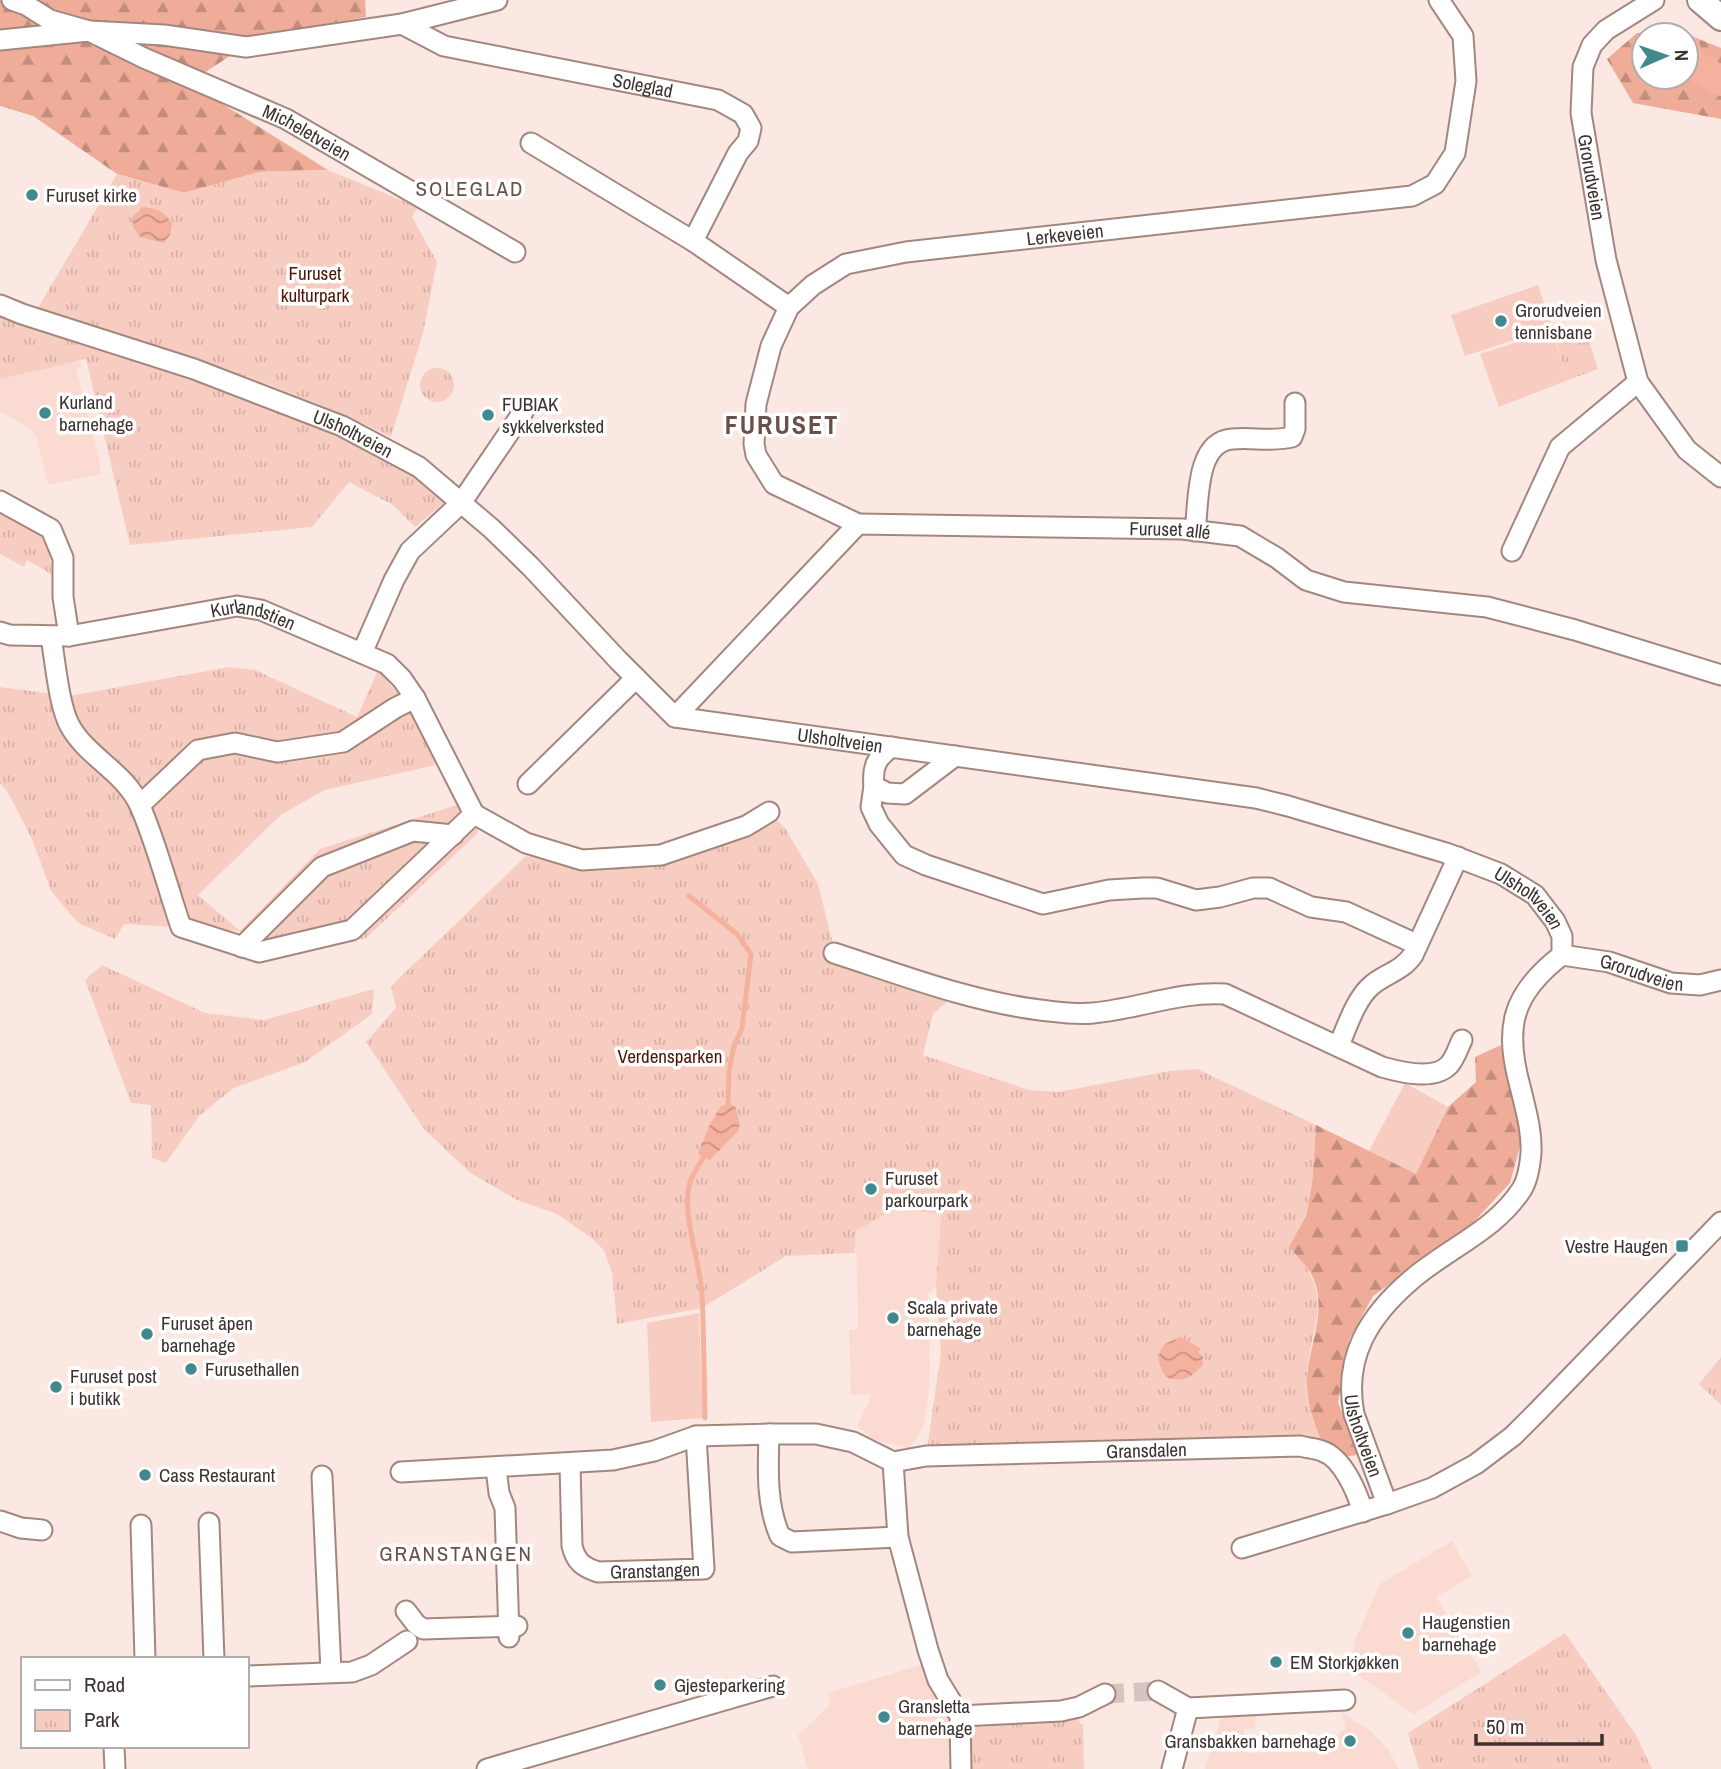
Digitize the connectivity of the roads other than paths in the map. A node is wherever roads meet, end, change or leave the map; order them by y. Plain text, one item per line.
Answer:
1 (12, 0) edge
2 (497, 0) edge
3 (1438, 0) edge
4 (1654, 0) edge
5 (1700, 0) edge
6 (1721, 18) edge
7 (402, 24) junction
8 (89, 31) junction
9 (0, 40) edge
10 (531, 143) dead end
11 (692, 241) junction
12 (515, 252) dead end
13 (0, 305) edge
14 (789, 307) junction
15 (1638, 382) junction
16 (1295, 403) dead end
17 (523, 412) dead end
18 (1721, 477) edge
19 (0, 501) edge
20 (461, 503) junction
21 (858, 524) junction
22 (1195, 531) junction
23 (1512, 551) dead end
24 (0, 632) edge
25 (60, 637) junction
26 (362, 653) junction
27 (1721, 675) edge
28 (636, 678) junction
29 (415, 698) junction
30 (675, 717) junction
31 (892, 747) junction
32 (955, 756) junction
33 (528, 784) dead end
34 (874, 786) junction
35 (140, 805) junction
36 (769, 812) dead end
37 (474, 814) junction
38 (453, 835) junction
39 (1458, 857) junction
40 (1416, 944) junction
41 (243, 947) junction
42 (834, 953) dead end
43 (1562, 955) junction
44 (1721, 980) edge
45 (1462, 1040) dead end
46 (1339, 1045) junction
47 (1721, 1222) edge
48 (769, 1434) junction
49 (696, 1436) junction
50 (893, 1462) junction
51 (570, 1464) junction
52 (496, 1468) junction
53 (401, 1472) dead end
54 (322, 1476) dead end
55 (1388, 1504) junction
56 (1363, 1512) junction
57 (0, 1521) edge
58 (209, 1523) dead end
59 (141, 1525) dead end
60 (42, 1530) dead end
61 (898, 1537) junction
62 (1242, 1549) dead end
63 (406, 1611) dead end
64 (407, 1642) dead end
65 (145, 1657) edge
66 (214, 1657) edge
67 (331, 1672) junction
68 (248, 1676) edge
69 (773, 1686) dead end
70 (1158, 1690) tunnel mouth
71 (1105, 1694) tunnel mouth
72 (1345, 1700) dead end
73 (1188, 1708) junction
74 (960, 1716) junction
75 (114, 1748) edge
76 (115, 1769) edge
77 (487, 1769) edge
78 (961, 1769) edge
79 (1172, 1769) edge

1 - 8 street, Micheletveien
2 - 7 street, Micheletveien
3 - 14 street, Lerkeveien
4 - 15 street, Grorudveien
5 - 6 main road
7 - 8 street, Micheletveien
7 - 11 street, Soleglad
8 - 9 street
8 - 12 street, Micheletveien
10 - 11 street
11 - 14 street
13 - 20 street, Ulsholtveien
14 - 21 street, Lerkeveien
15 - 18 street, Grorudveien
15 - 23 street
16 - 22 street
17 - 20 street
19 - 25 street
20 - 26 street
20 - 28 street, Ulsholtveien
21 - 22 street, Furuset allé
21 - 30 street
22 - 27 street, Furuset allé
24 - 25 street, Kurlandstien
25 - 26 street, Kurlandstien
25 - 35 street
26 - 29 street, Kurlandstien
28 - 30 street, Ulsholtveien
28 - 33 street
29 - 35 street
29 - 37 street, Kurlandstien
30 - 31 street, Ulsholtveien
31 - 32 street, Ulsholtveien
31 - 34 street, Ulsholtveien
32 - 34 street
32 - 39 street, Ulsholtveien
34 - 40 street, Ulsholtveien
35 - 41 street
36 - 37 street
37 - 38 street
38 - 41 street
38 - 41 street
39 - 40 street
39 - 43 street, Ulsholtveien
40 - 46 street
42 - 46 street
43 - 44 street, Grorudveien
43 - 55 street, Ulsholtveien
45 - 46 street
47 - 55 street
48 - 49 street
48 - 50 street
48 - 61 street
49 - 51 street
49 - 51 street, Granstangen
50 - 56 street, Gransdalen
50 - 61 street
51 - 52 street
52 - 53 street
52 - 63 street
54 - 67 street
55 - 56 street
56 - 62 street
57 - 60 street
58 - 66 street
59 - 65 street
61 - 74 street
64 - 67 street
67 - 68 street
69 - 77 street
70 - 73 street
71 - 74 street
72 - 73 street
73 - 79 street
74 - 78 street
75 - 76 street

